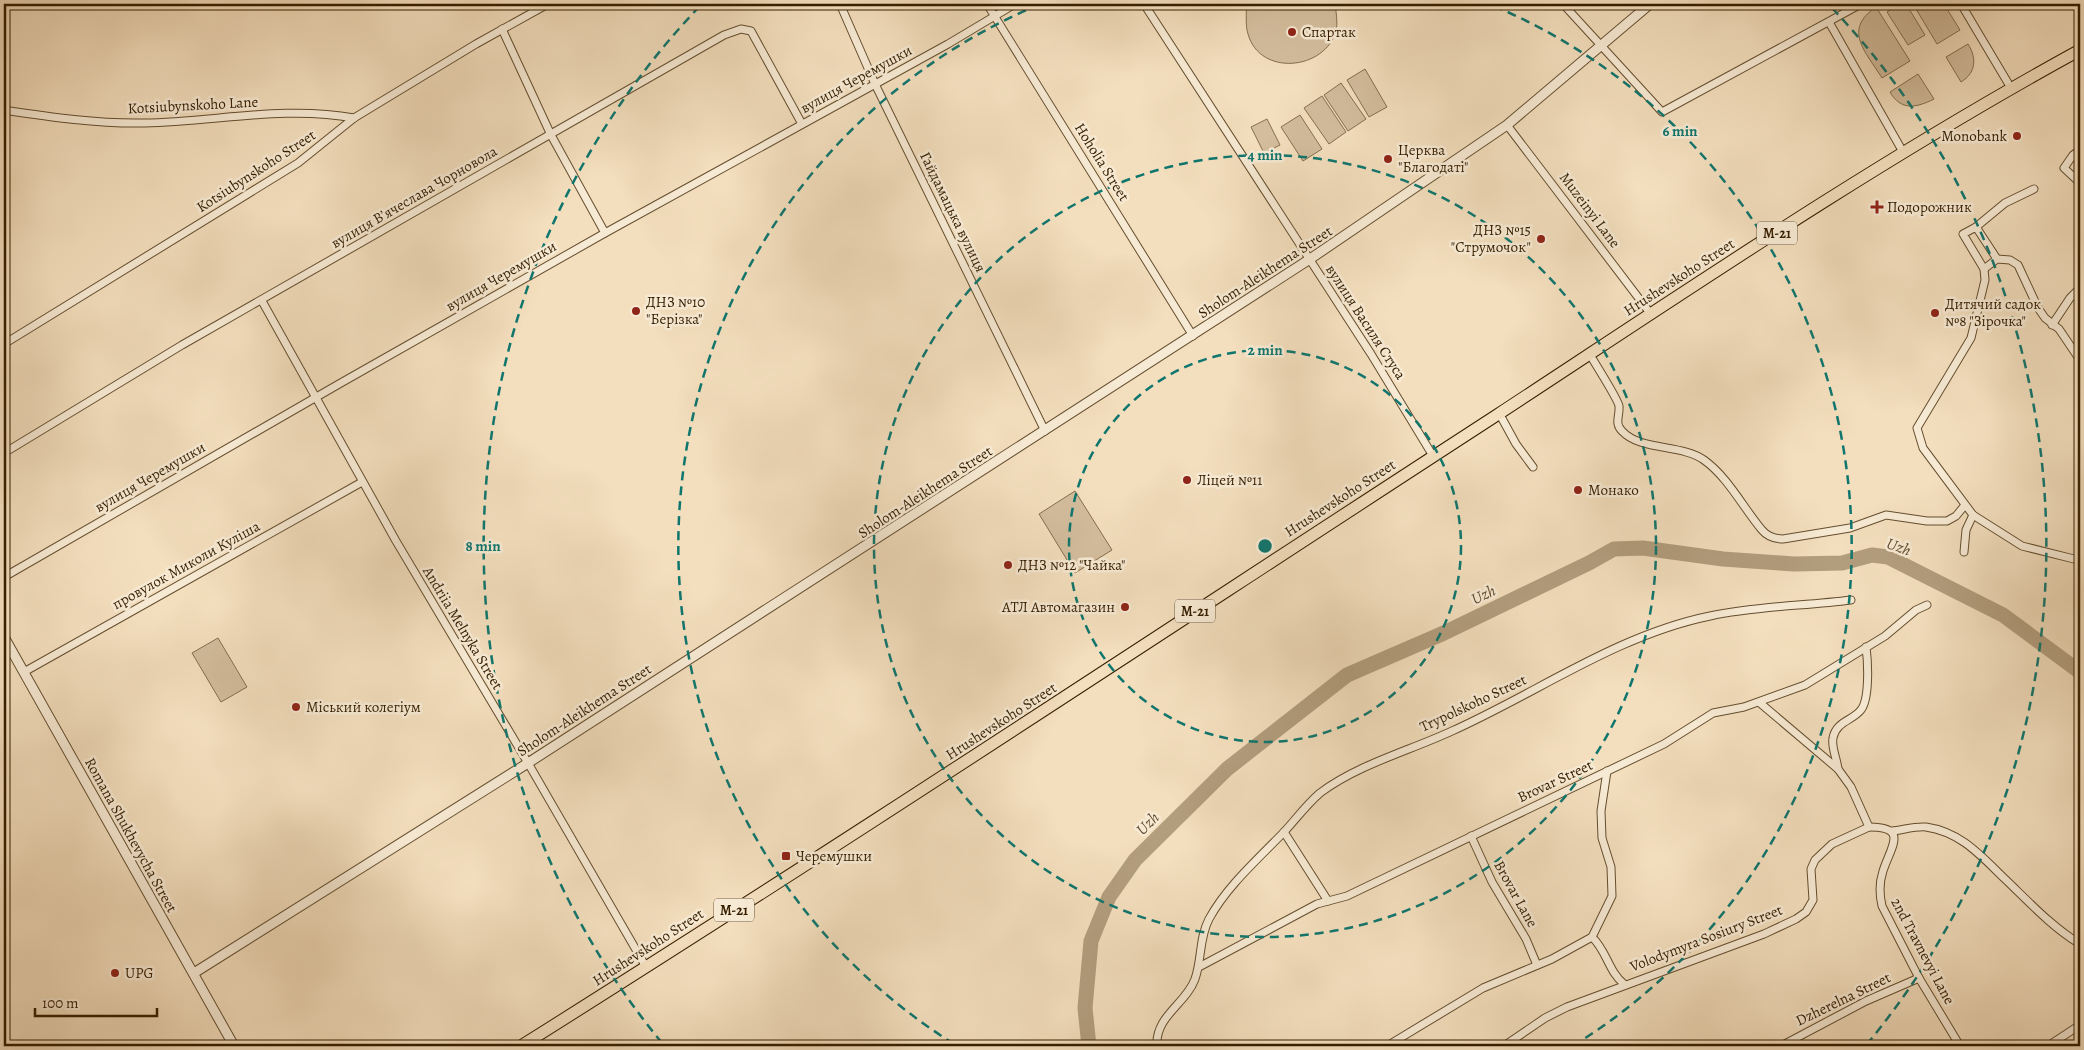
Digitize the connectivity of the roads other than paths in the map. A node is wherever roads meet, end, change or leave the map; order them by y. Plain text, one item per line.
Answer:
1 (548, 4) edge
2 (840, 4) edge
3 (987, 4) edge
4 (1015, 4) edge
5 (1144, 4) edge
6 (1563, 4) edge
7 (1650, 4) edge
8 (1861, 4) edge
9 (1962, 4) edge
10 (994, 16) junction
11 (1829, 22) junction
12 (502, 29) junction
13 (1600, 45) junction
14 (2080, 50) edge
15 (875, 84) junction
16 (2012, 88) junction
17 (4, 110) edge
18 (354, 118) junction
19 (802, 124) junction
20 (1507, 125) junction
21 (551, 135) junction
22 (2080, 150) edge
23 (1904, 152) junction
24 (2080, 183) edge
25 (2034, 189) dead end
26 (1976, 227) junction
27 (605, 233) junction
28 (1310, 259) junction
29 (1997, 259) junction
30 (1984, 269) junction
31 (2080, 288) edge
32 (262, 301) junction
33 (1650, 314) junction
34 (2052, 325) junction
35 (1193, 336) junction
36 (4, 344) edge
37 (1589, 353) junction
38 (2080, 360) edge
39 (316, 398) junction
40 (1499, 413) junction
41 (1045, 431) junction
42 (4, 453) edge
43 (1433, 456) junction
44 (1533, 467) dead end
45 (362, 482) junction
46 (1965, 505) junction
47 (1973, 515) junction
48 (1964, 552) dead end
49 (2077, 559) edge
50 (4, 577) edge
51 (1850, 600) dead end
52 (1927, 605) dead end
53 (4, 637) edge
54 (1866, 647) junction
55 (24, 672) junction
56 (1760, 702) junction
57 (528, 763) junction
58 (1838, 768) junction
59 (1607, 771) junction
60 (1868, 827) junction
61 (1284, 832) junction
62 (1892, 832) junction
63 (1471, 836) junction
64 (1328, 901) junction
65 (1592, 937) junction
66 (2080, 944) edge
67 (1537, 965) junction
68 (646, 967) junction
69 (1199, 967) junction
70 (194, 973) junction
71 (1919, 978) junction
72 (1624, 984) junction
73 (2080, 1025) edge
74 (234, 1046) edge
75 (521, 1046) edge
76 (1157, 1046) edge
77 (1387, 1046) edge
78 (1504, 1046) edge
79 (1781, 1046) edge
80 (1960, 1046) edge
81 (2048, 1046) edge

1 - 12 street, Kotsiubynskoho Street
2 - 15 street, Гайдамацька вулиця
3 - 10 street, Hoholia Street
4 - 10 street, вулиця Черемушки
5 - 28 street, вулиця Василя Стуса
6 - 13 street
7 - 13 street, Sholom-Aleikhema Street
8 - 11 street
9 - 16 street
10 - 15 street, вулиця Черемушки
10 - 35 street, Hoholia Street
11 - 13 street
11 - 23 street
12 - 18 street, Kotsiubynskoho Street
12 - 21 street
13 - 20 street, Sholom-Aleikhema Street
14 - 16 highway, Hrushevskoho Street / М-21
15 - 19 street, вулиця Черемушки
15 - 41 street, Гайдамацька вулиця
16 - 23 highway, Hrushevskoho Street / М-21
17 - 18 street, Kotsiubynskoho Lane
18 - 36 street, Kotsiubynskoho Street
19 - 21 street, вулиця Вʼячеслава Чорновола
19 - 27 street, вулиця Черемушки
20 - 28 street, Sholom-Aleikhema Street
20 - 33 street, Muzeinyi Lane
21 - 27 street
21 - 32 street, вулиця Вʼячеслава Чорновола
22 - 24 street
23 - 33 highway, Hrushevskoho Street / М-21
25 - 26 street
26 - 29 street
26 - 30 street
27 - 39 street, вулиця Черемушки
28 - 35 street, Sholom-Aleikhema Street
28 - 43 street, вулиця Василя Стуса
29 - 30 street
29 - 34 street
30 - 46 street
31 - 34 street
32 - 39 street, Andriia Melnyka Street
32 - 42 street, вулиця Вʼячеслава Чорновола
33 - 37 highway, Hrushevskoho Street / М-21
34 - 38 street
35 - 41 street, Sholom-Aleikhema Street
37 - 40 highway, Hrushevskoho Street / М-21
37 - 46 street
39 - 45 street, Andriia Melnyka Street
39 - 50 street, вулиця Черемушки
40 - 43 highway, Hrushevskoho Street / М-21
40 - 44 street
41 - 57 street, Sholom-Aleikhema Street
43 - 68 highway, Hrushevskoho Street / М-21
45 - 55 street, провулок Миколи Куліша
45 - 57 street, Andriia Melnyka Street
46 - 47 street
47 - 48 street
47 - 49 street
51 - 61 street, Trypolskoho Street
52 - 54 street, Brovar Street
53 - 55 street, Romana Shukhevycha Street
54 - 56 street, Brovar Street
54 - 58 street
55 - 70 street, Romana Shukhevycha Street
56 - 58 street
56 - 59 street, Brovar Street
57 - 68 street, Andriia Melnyka Street
57 - 70 street, Sholom-Aleikhema Street
58 - 60 street
59 - 63 street, Brovar Street
59 - 65 street
60 - 62 street
60 - 72 street, Volodymyra Sosiury Street
61 - 64 street
61 - 69 street, Trypolskoho Street
62 - 66 street
62 - 71 street, 2nd Travnevyi Lane
63 - 64 street, Brovar Street
63 - 67 street, Brovar Lane
64 - 69 street, Brovar Street
65 - 67 street
65 - 72 street
67 - 77 street
68 - 75 highway, Hrushevskoho Street / М-21
69 - 76 street, Trypolskoho Street
70 - 74 street, Romana Shukhevycha Street
71 - 79 street, Dzherelna Street
71 - 80 street, 2nd Travnevyi Lane
72 - 78 street, Volodymyra Sosiury Street
73 - 81 street

